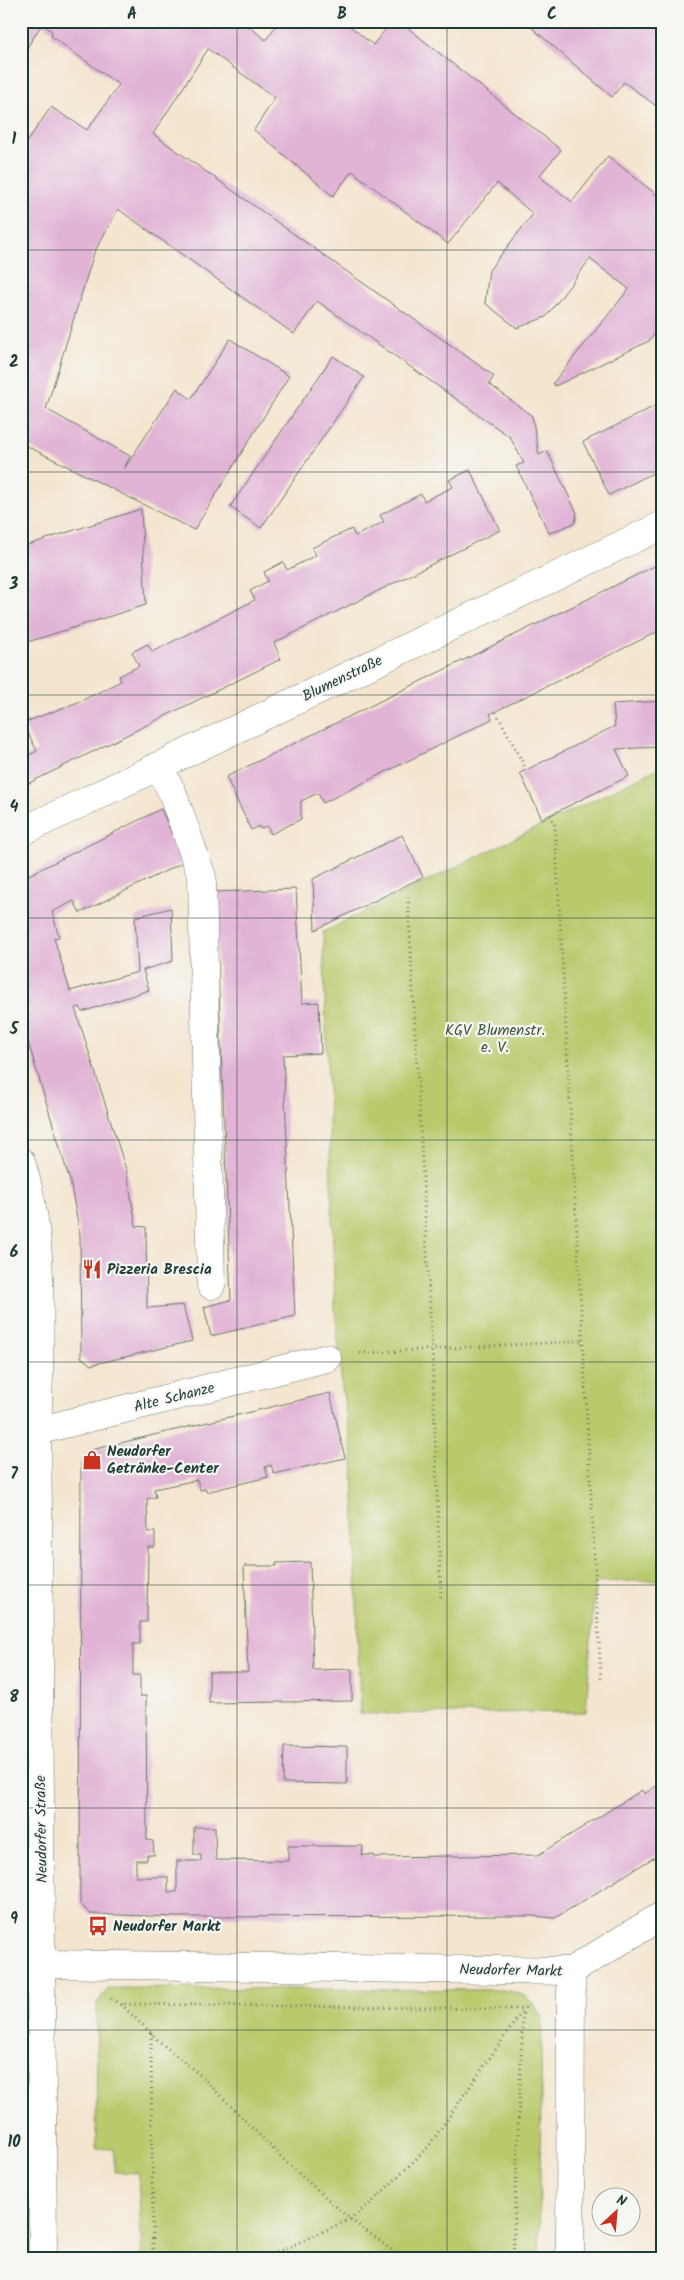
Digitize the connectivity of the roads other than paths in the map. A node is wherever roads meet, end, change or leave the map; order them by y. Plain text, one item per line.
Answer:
1 (663, 525) edge
2 (158, 766) junction
3 (21, 832) edge
4 (21, 1162) edge
5 (211, 1285) dead end
6 (327, 1358) road end
7 (29, 1433) edge
8 (663, 1915) edge
9 (43, 1964) junction
10 (571, 1971) junction
11 (43, 2259) edge
12 (570, 2259) edge

1 - 2 street, Blumenstraße
2 - 3 street, Blumenstraße
2 - 5 street
4 - 7 street, Neudorfer Straße
6 - 7 street, Alte Schanze
7 - 9 street, Neudorfer Straße
8 - 10 street
9 - 10 street, Neudorfer Markt
9 - 11 street, Neudorfer Straße
10 - 12 street, Neudorfer Markt

